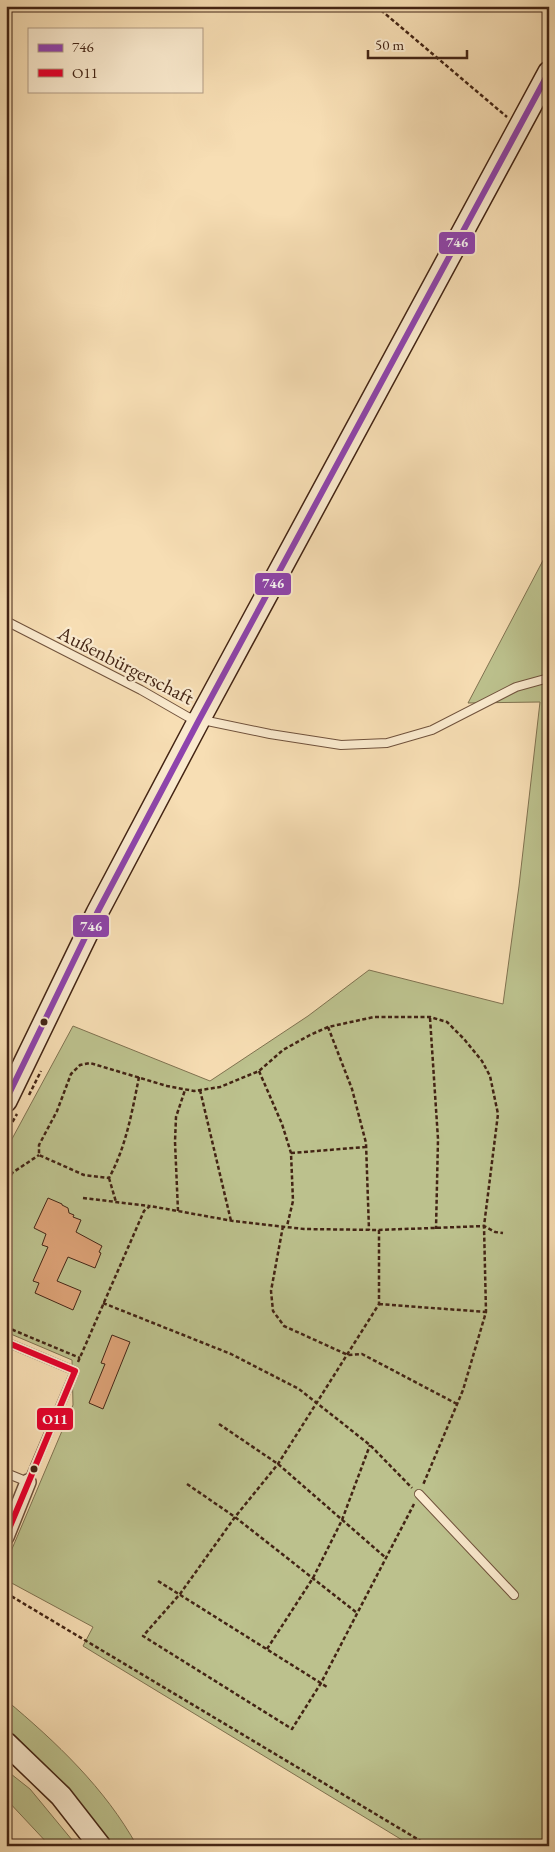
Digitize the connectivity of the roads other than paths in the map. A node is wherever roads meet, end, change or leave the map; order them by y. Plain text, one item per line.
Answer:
1 (549, 72) edge
2 (6, 621) edge
3 (549, 680) edge
4 (199, 720) junction
5 (6, 1101) edge
6 (6, 1342) edge
7 (6, 1473) edge
8 (28, 1482) junction
9 (419, 1494) road end
10 (6, 1537) edge
11 (514, 1595) dead end
12 (6, 1744) edge
13 (100, 1846) edge

1 - 4 main road
2 - 4 lane, Außenbürgerschaft
3 - 4 lane, Außenbürgerschaft
4 - 5 main road
6 - 8 lane
7 - 8 lane
8 - 10 street
9 - 11 lane
12 - 13 main road

